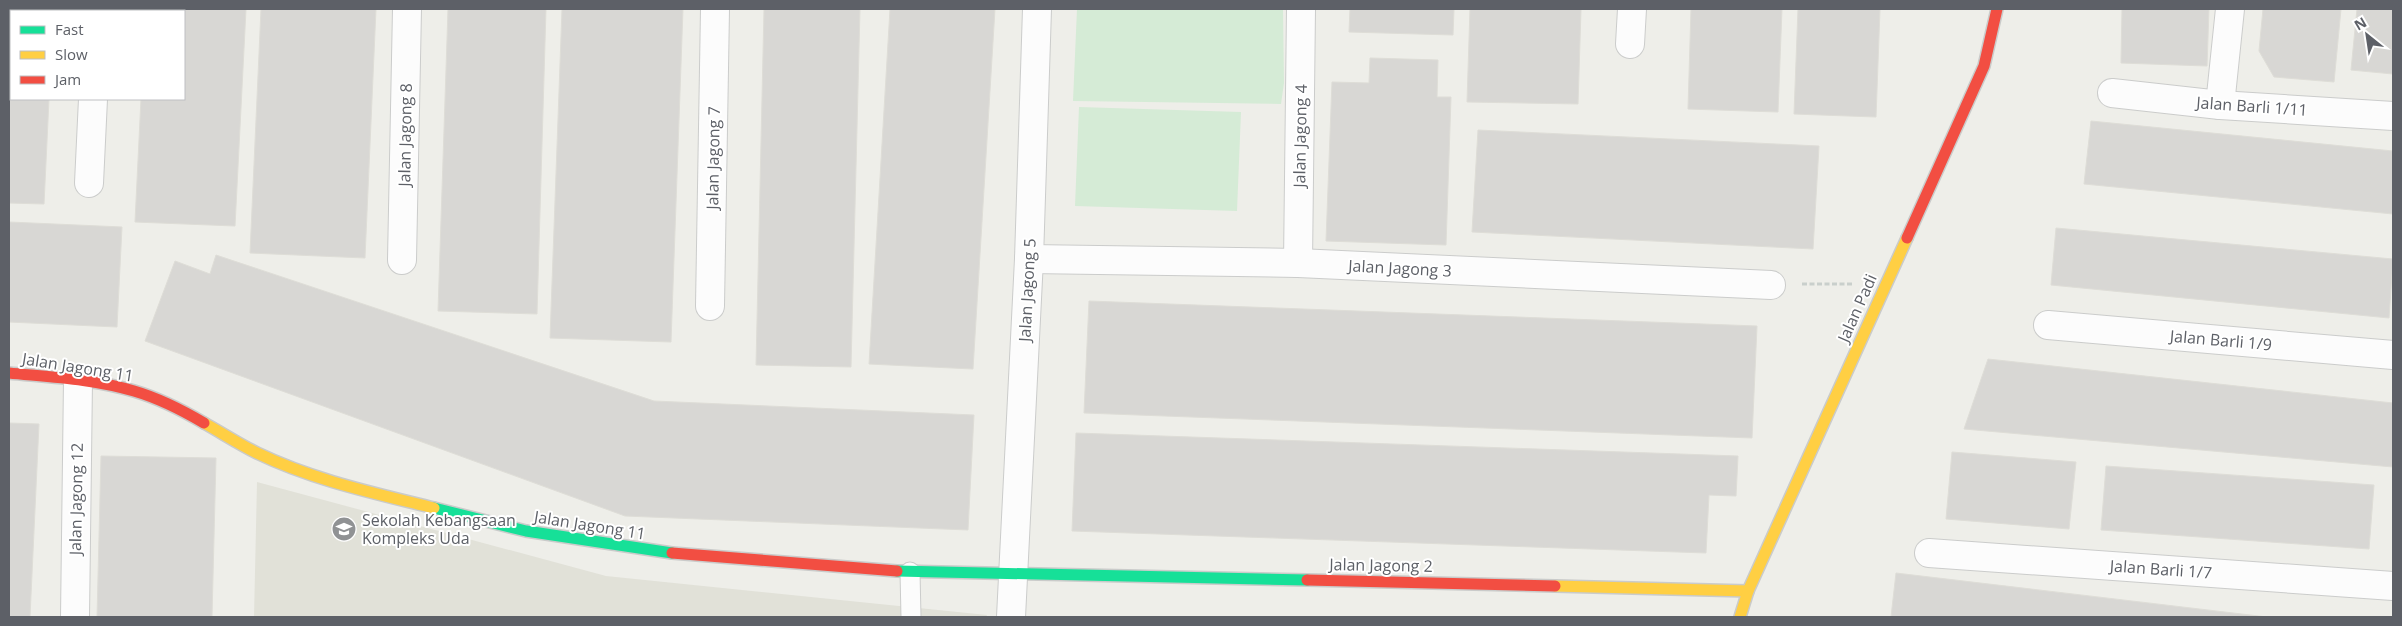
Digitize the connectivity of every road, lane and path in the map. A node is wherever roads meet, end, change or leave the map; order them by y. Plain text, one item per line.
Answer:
1 (407, 9) edge
2 (715, 9) edge
3 (1037, 9) edge
4 (1301, 9) edge
5 (1632, 9) edge
6 (1997, 9) edge
7 (2230, 9) edge
8 (1630, 44) dead end
9 (2112, 94) dead end
10 (94, 100) edge
11 (2220, 105) junction
12 (2393, 116) edge
13 (89, 183) dead end
14 (1028, 259) junction
15 (402, 260) dead end
16 (1298, 263) junction
17 (1771, 284) joint
18 (1886, 284) junction
19 (710, 306) dead end
20 (2048, 325) dead end
21 (2393, 355) edge
22 (9, 373) edge
23 (78, 380) junction
24 (1929, 553) dead end
25 (910, 572) junction
26 (1013, 572) junction
27 (2393, 586) edge
28 (1748, 591) junction
29 (75, 617) edge
30 (912, 617) edge
31 (1011, 617) edge
32 (1740, 617) edge

1 - 15 street, Jalan Jagong 8
2 - 19 street, Jalan Jagong 7
3 - 14 street, Jalan Jagong 5
4 - 16 street, Jalan Jagong 4
5 - 8 street
6 - 18 street, Jalan Padi
7 - 11 street
9 - 11 street, Jalan Barli 1/11
10 - 13 street
11 - 12 street, Jalan Barli 1/11
14 - 16 street, Jalan Jagong 3
14 - 26 street, Jalan Jagong 5
16 - 17 street, Jalan Jagong 3
17 - 18 path
18 - 28 street, Jalan Padi
20 - 21 street, Jalan Barli 1/9
22 - 23 street, Jalan Jagong 11
23 - 25 street, Jalan Jagong 11
23 - 29 street, Jalan Jagong 12
24 - 27 street, Jalan Barli 1/7
25 - 26 street, Jalan Jagong 11
25 - 30 lane
26 - 28 street, Jalan Jagong 2
26 - 31 street, Jalan Jagong 5
28 - 32 street, Jalan Padi

